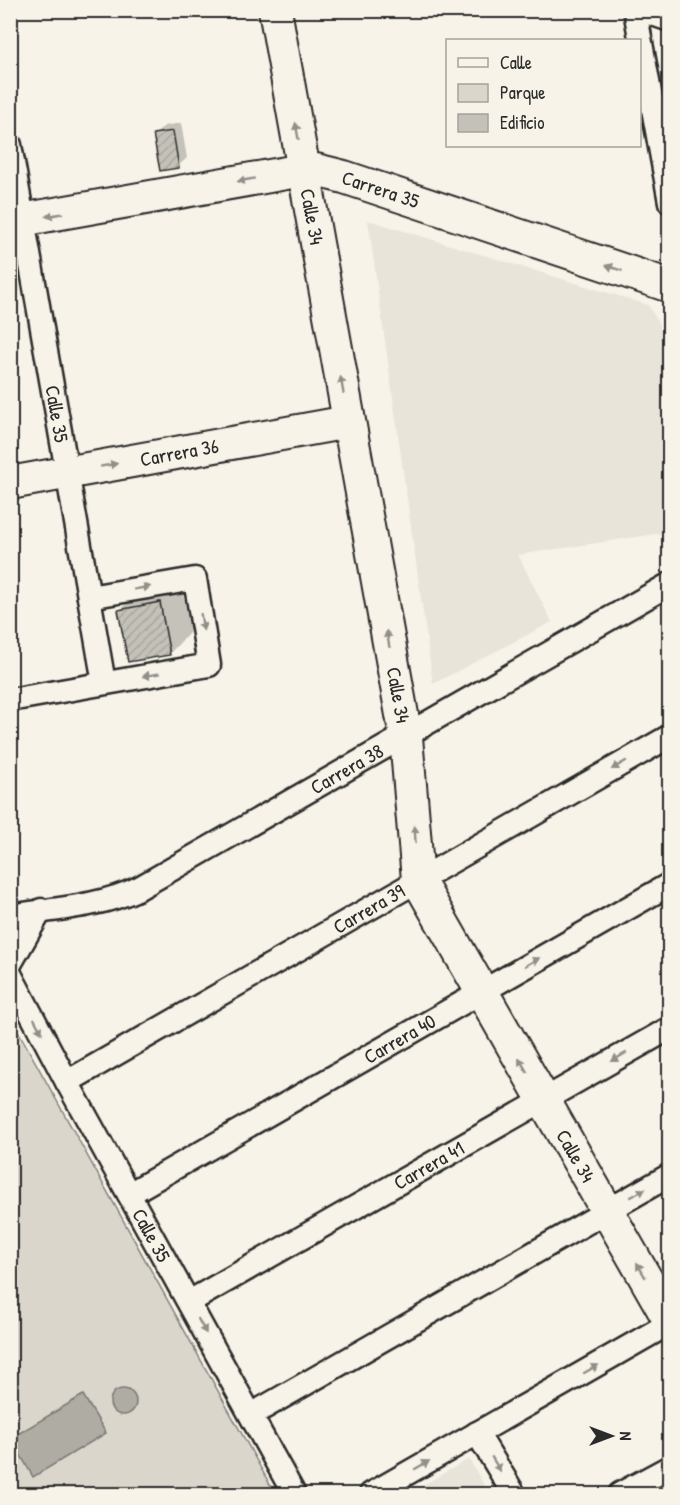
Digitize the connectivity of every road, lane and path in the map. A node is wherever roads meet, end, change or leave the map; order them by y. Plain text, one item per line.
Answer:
1 (275, 10) edge
2 (635, 10) edge
3 (641, 10) edge
4 (669, 20) edge
5 (640, 39) edge
6 (641, 44) edge
7 (10, 145) edge
8 (303, 170) junction
9 (669, 202) edge
10 (17, 221) edge
11 (669, 286) edge
12 (348, 422) junction
13 (67, 472) junction
14 (10, 483) edge
15 (669, 584) edge
16 (89, 597) junction
17 (104, 683) junction
18 (10, 700) edge
19 (406, 736) junction
20 (669, 736) edge
21 (418, 880) junction
22 (669, 884) edge
23 (41, 910) junction
24 (10, 916) edge
25 (10, 964) edge
26 (10, 974) edge
27 (482, 992) junction
28 (669, 1028) edge
29 (67, 1082) junction
30 (543, 1100) junction
31 (669, 1175) edge
32 (129, 1194) junction
33 (607, 1211) junction
34 (189, 1302) junction
35 (669, 1322) edge
36 (251, 1415) junction
37 (477, 1434) junction
38 (669, 1467) edge
39 (294, 1494) edge
40 (371, 1494) edge
41 (514, 1494) edge
42 (620, 1494) edge

8 -> 1 street, Calle 34
2 - 5 street
3 - 4 street
6 - 9 street
7 - 10 street, Calle 35
8 -> 10 street, Carrera 35
11 -> 8 street, Carrera 35
12 -> 8 street, Calle 34
10 - 13 street, Calle 35
13 -> 12 street, Carrera 36
19 -> 12 street, Calle 34
13 - 14 street, Carrera 36
13 - 16 street, Calle 35
15 - 19 street, Carrera 38
16 - 17 street, Calle 35
16 -> 17 street
17 - 18 street
21 -> 19 street, Calle 34
19 - 23 street, Carrera 38
20 -> 21 street, Carrera 39
21 - 27 street, Calle 34
21 - 29 street, Carrera 39
27 -> 22 street, Carrera 40
23 - 24 street, Carrera 38
23 - 25 street
26 -> 29 street, Calle 35
30 -> 27 street, Calle 34
27 - 32 street, Carrera 40
28 -> 30 street, Carrera 41
29 - 32 street, Calle 35
30 - 33 street, Calle 34
30 - 34 street, Carrera 41
33 -> 31 street
32 - 34 street, Calle 35
35 -> 33 street, Calle 34
33 - 36 street
34 -> 36 street, Calle 35
37 -> 35 street
36 - 39 street, Calle 35
40 -> 37 street
37 -> 41 street
38 - 42 street

